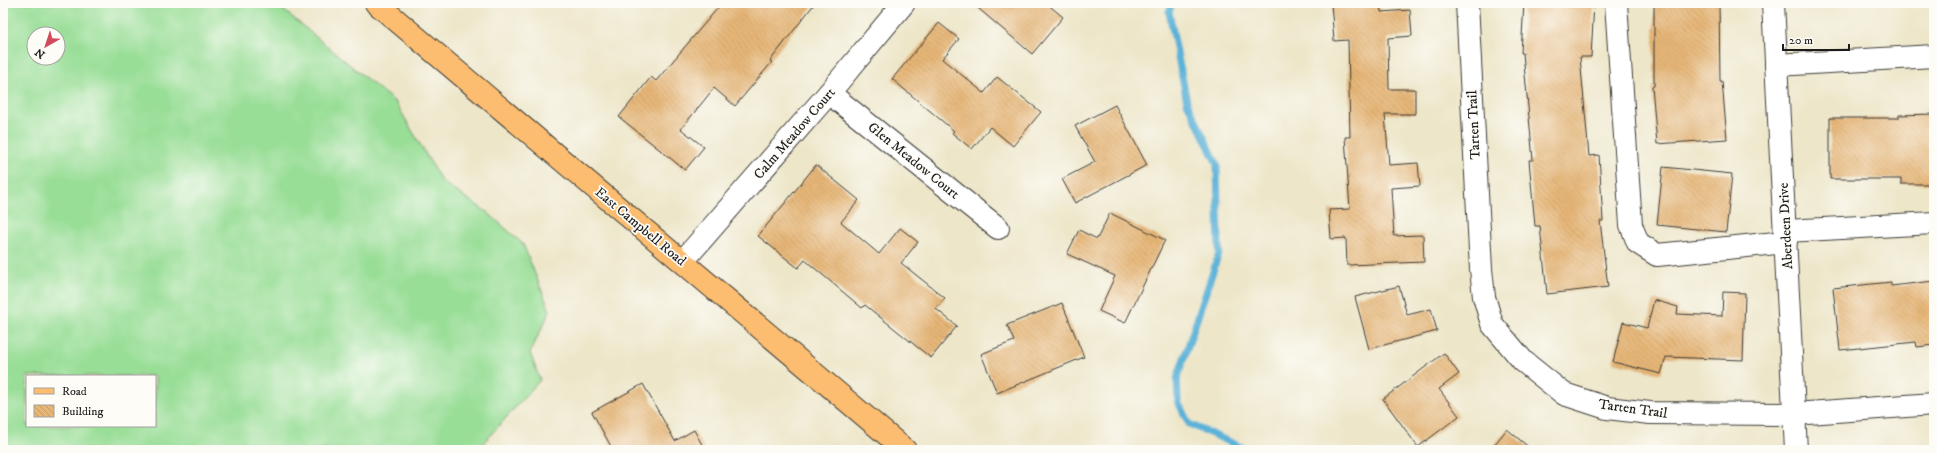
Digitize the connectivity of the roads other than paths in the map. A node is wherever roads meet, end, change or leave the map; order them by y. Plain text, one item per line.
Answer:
1 (376, 3) edge
2 (904, 3) edge
3 (1467, 3) edge
4 (1616, 3) edge
5 (1773, 3) edge
6 (1934, 56) edge
7 (1776, 65) junction
8 (829, 92) junction
9 (1934, 223) edge
10 (998, 228) dead end
11 (1786, 236) junction
12 (683, 261) junction
13 (1934, 404) edge
14 (1794, 414) junction
15 (906, 450) edge
16 (1796, 450) edge

1 - 12 main road, East Campbell Road
2 - 8 street, Calm Meadow Court
3 - 14 street, Tarten Trail
4 - 11 street
5 - 7 street, Aberdeen Drive
6 - 7 street
7 - 11 street, Aberdeen Drive
8 - 10 street, Glen Meadow Court
8 - 12 street, Calm Meadow Court
9 - 11 street
11 - 14 street, Aberdeen Drive
12 - 15 main road, East Campbell Road
13 - 14 street, Tarten Trail
14 - 16 street, Aberdeen Drive

